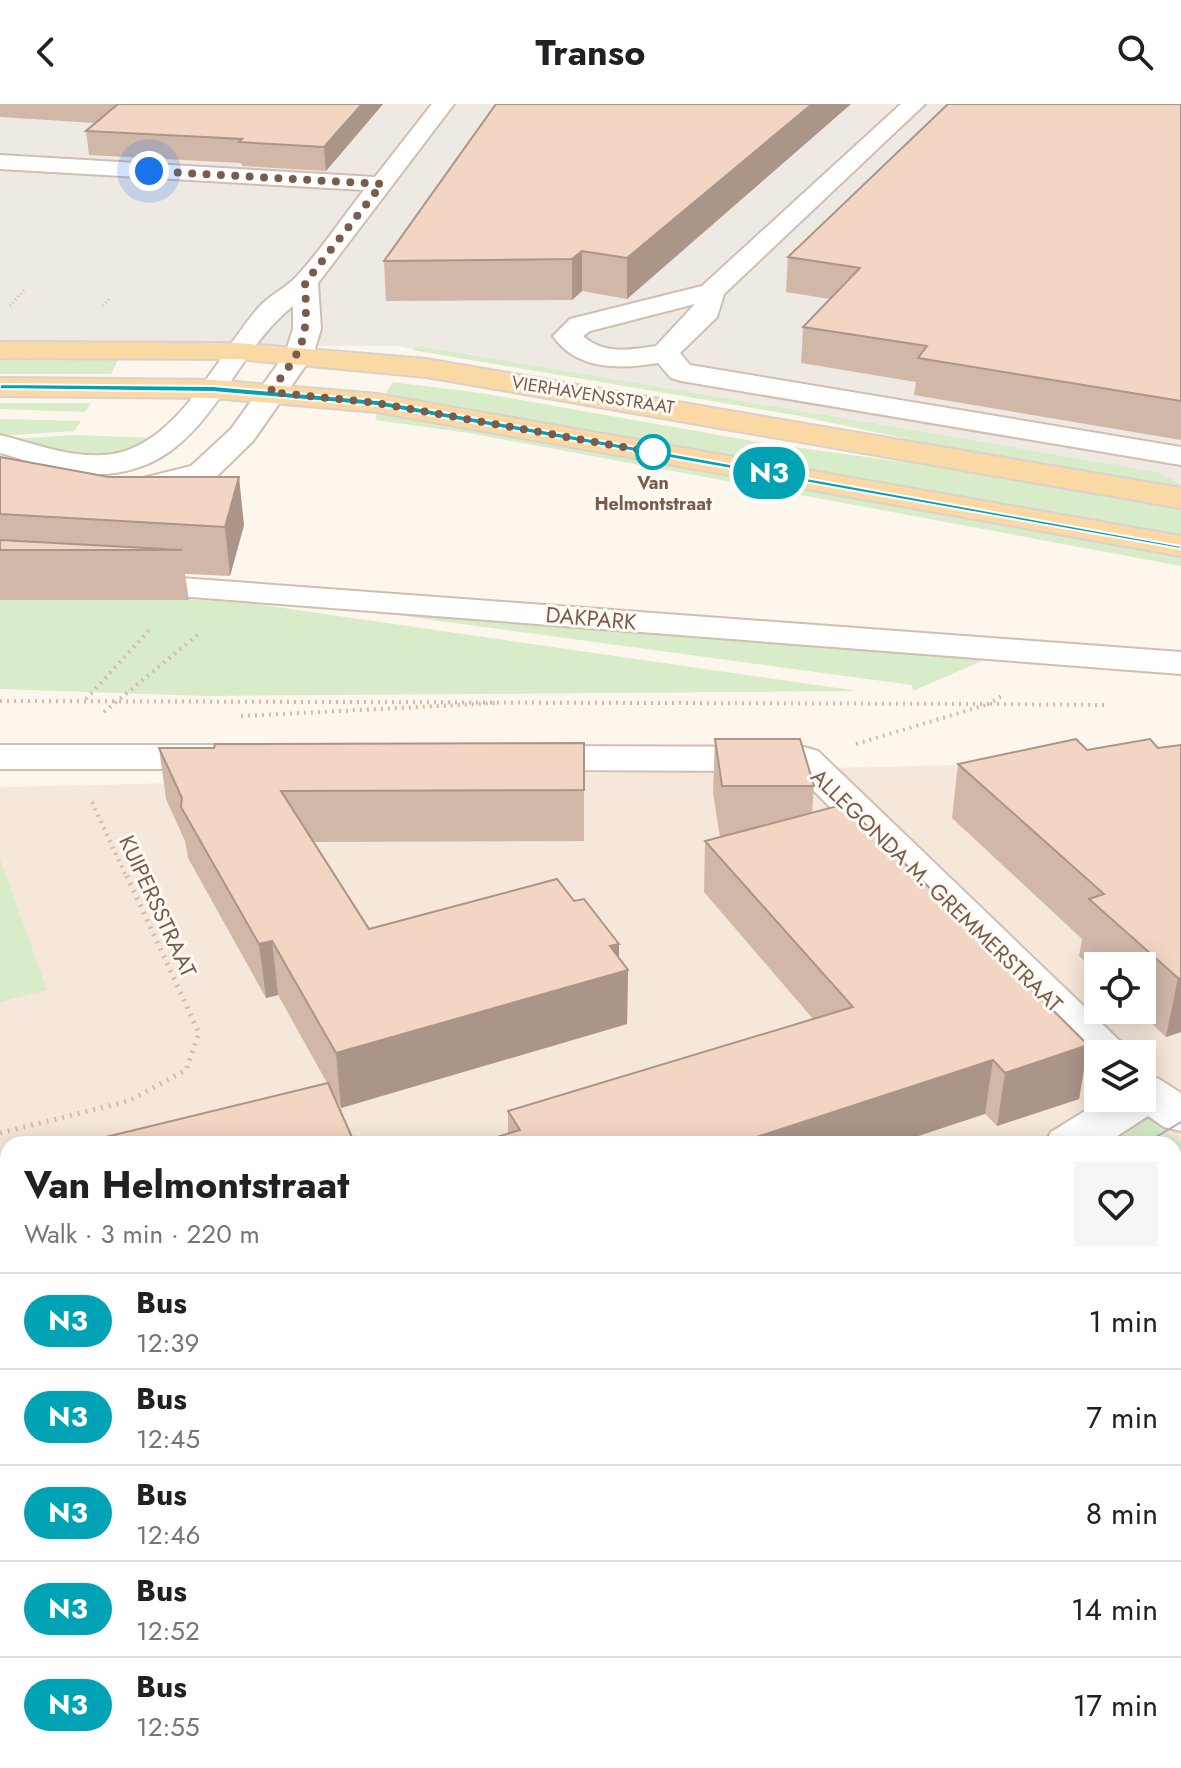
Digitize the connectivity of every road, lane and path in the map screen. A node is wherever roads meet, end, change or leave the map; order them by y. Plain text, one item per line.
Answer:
1 (914, 104) edge
2 (434, 105) edge
3 (0, 162) edge
4 (382, 184) junction
5 (305, 283) junction
6 (25, 289) dead end
7 (711, 292) junction
8 (109, 299) dead end
9 (10, 306) dead end
10 (103, 306) dead end
11 (0, 350) edge
12 (237, 351) junction
13 (665, 353) junction
14 (299, 355) junction
15 (0, 387) edge
16 (213, 389) junction
17 (270, 392) junction
18 (0, 444) edge
19 (1118, 445) junction
20 (1181, 456) edge
21 (1181, 470) edge
22 (0, 472) edge
23 (169, 483) junction
24 (1181, 498) edge
25 (149, 516) edge
26 (1181, 546) edge
27 (94, 582) dead end
28 (137, 642) dead end
29 (187, 644) dead end
30 (1181, 663) edge
31 (117, 699) junction
32 (85, 700) junction
33 (563, 700) junction
34 (0, 701) edge
35 (989, 704) junction
36 (1117, 705) dead end
37 (233, 716) dead end
38 (0, 757) edge
39 (71, 757) junction
40 (262, 758) edge
41 (485, 758) edge
42 (804, 759) junction
43 (1091, 1040) edge
44 (1127, 1112) edge
45 (0, 1133) edge
46 (1084, 1136) edge

1 - 7 street
2 - 4 street
3 - 4 street
4 - 5 street
5 - 12 street
5 - 14 street
6 - 9 path
7 - 13 street
7 - 13 street
8 - 10 path
11 - 12 main road, VIERHAVENSSTRAAT
12 - 14 main road, VIERHAVENSSTRAAT
12 - 16 street
13 - 19 street, VIERHAVENSSTRAAT
14 - 17 street
14 - 24 main road, VIERHAVENSSTRAAT
15 - 16 main road
16 - 17 main road
16 - 18 street
17 - 23 street
17 - 26 main road
19 - 20 street, VIERHAVENSSTRAAT
19 - 21 street
22 - 23 street
23 - 25 street
27 - 30 street, DAKPARK
28 - 32 path
29 - 31 path
31 - 32 path
31 - 33 path
32 - 34 path
33 - 35 path
33 - 37 path
35 - 36 path
35 - 42 path
38 - 39 street
39 - 40 street
39 - 45 path, KUIPERSSTRAAT
41 - 42 street
42 - 43 street, ALLEGONDA M. GREMMERSTRAAT
44 - 46 street

